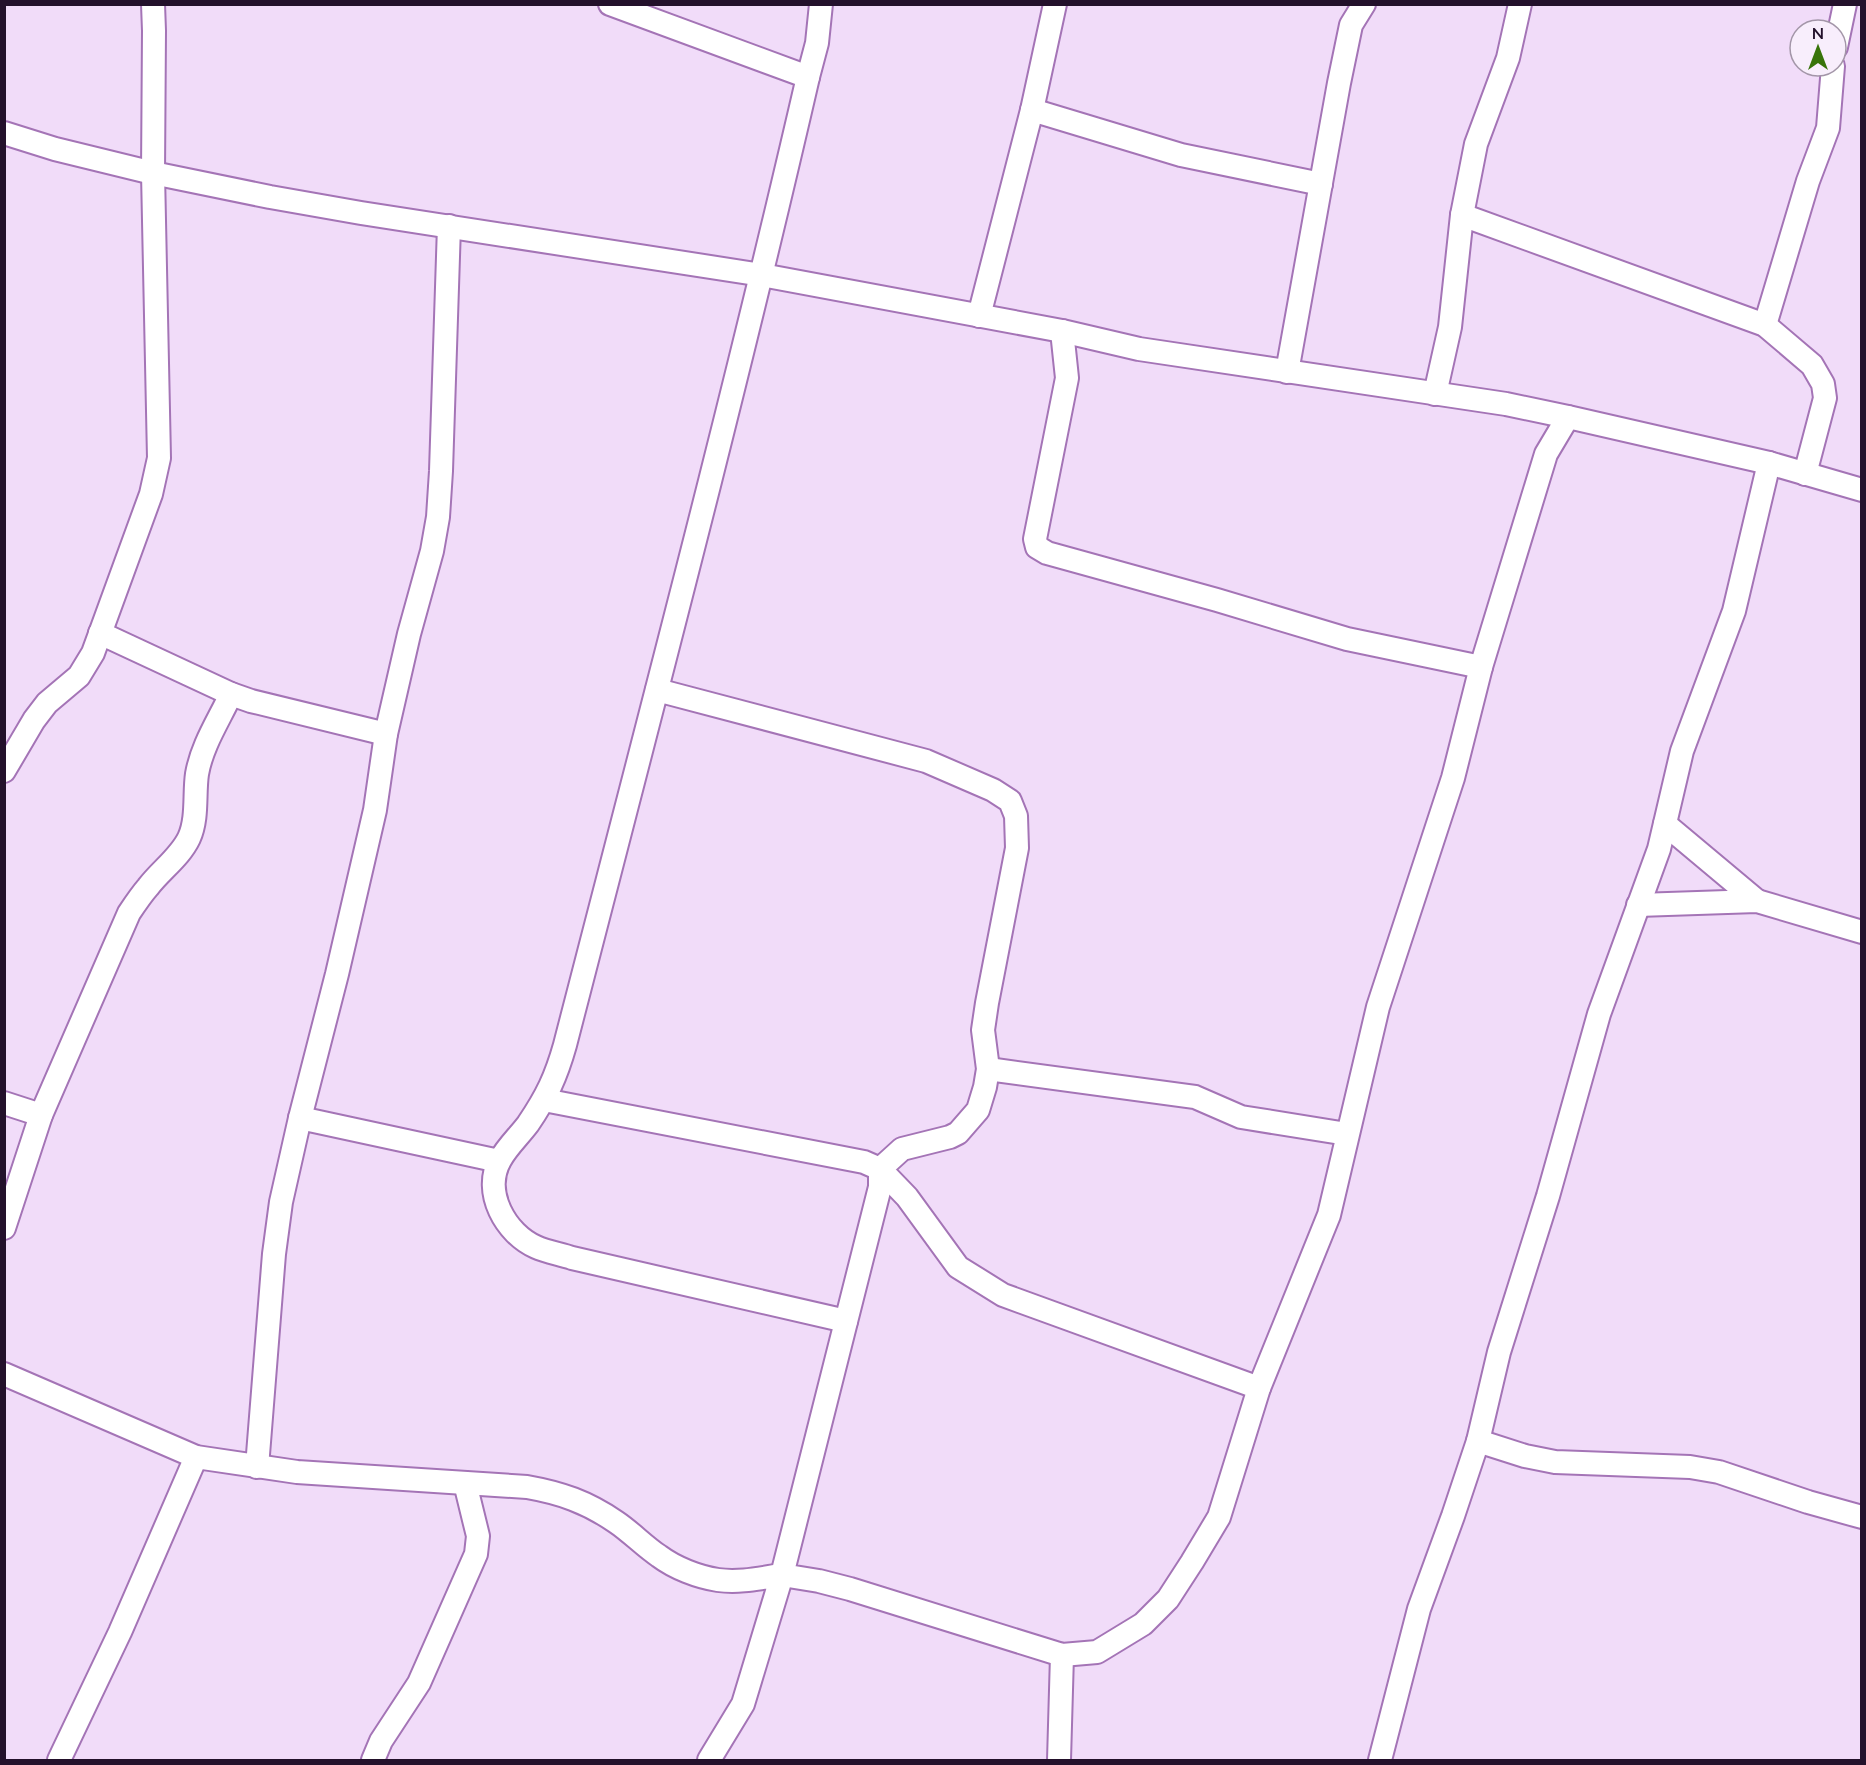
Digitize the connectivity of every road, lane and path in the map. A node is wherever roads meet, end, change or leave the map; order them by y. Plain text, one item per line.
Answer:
1 (153, 4) edge
2 (610, 4) edge
3 (821, 4) edge
4 (1054, 4) edge
5 (1364, 4) edge
6 (1520, 4) edge
7 (808, 77) junction
8 (1832, 78) edge
9 (1032, 110) junction
10 (4, 133) edge
11 (153, 173) junction
12 (1321, 184) junction
13 (1462, 215) junction
14 (448, 226) junction
15 (762, 275) junction
16 (979, 316) junction
17 (1765, 325) junction
18 (1062, 331) junction
19 (1287, 372) junction
20 (1435, 394) junction
21 (1568, 417) junction
22 (1769, 463) junction
23 (1805, 474) junction
24 (1862, 490) edge
25 (100, 633) junction
26 (1481, 667) junction
27 (657, 690) junction
28 (231, 694) junction
29 (386, 734) junction
30 (4, 771) edge
31 (1665, 824) junction
32 (1757, 901) junction
33 (1638, 904) junction
34 (1862, 932) edge
35 (988, 1069) junction
36 (544, 1100) junction
37 (4, 1103) edge
38 (41, 1115) junction
39 (300, 1118) junction
40 (1347, 1134) junction
41 (499, 1161) junction
42 (880, 1169) junction
43 (4, 1228) edge
44 (846, 1321) junction
45 (4, 1374) edge
46 (1258, 1388) junction
47 (1478, 1441) junction
48 (196, 1457) junction
49 (257, 1467) junction
50 (465, 1483) junction
51 (1862, 1517) edge
52 (782, 1575) junction
53 (1062, 1655) junction
54 (59, 1761) edge
55 (373, 1761) edge
56 (709, 1761) edge
57 (1059, 1761) edge
58 (1380, 1761) edge

1 - 11 street
2 - 7 street
3 - 7 street
4 - 9 street
5 - 12 street
6 - 13 street
7 - 15 street
8 - 17 street
9 - 12 street
9 - 16 street
10 - 11 street
11 - 14 street
11 - 25 street
12 - 19 street
13 - 17 street
13 - 20 street
14 - 15 street
14 - 29 street
15 - 16 street
15 - 27 street
16 - 18 street
17 - 23 street
18 - 19 street
18 - 26 street
19 - 20 street
20 - 21 street
21 - 22 street
21 - 26 street
22 - 23 street
22 - 31 street
23 - 24 street
25 - 28 street
25 - 30 street
26 - 40 street
27 - 35 street
27 - 36 street
28 - 29 street
28 - 38 street
29 - 39 street
31 - 32 street
31 - 33 street
32 - 33 street
32 - 34 street
33 - 47 street
35 - 40 street
35 - 42 street
36 - 41 street
36 - 42 street
37 - 38 street
38 - 43 street
39 - 41 street
39 - 49 street
40 - 46 street
41 - 44 street
42 - 44 street
42 - 46 street
44 - 52 street
45 - 48 street
46 - 53 street
47 - 51 street
47 - 58 street
48 - 49 street
48 - 54 street
49 - 50 street
50 - 52 street
50 - 55 street
52 - 53 street
52 - 56 street
53 - 57 street

